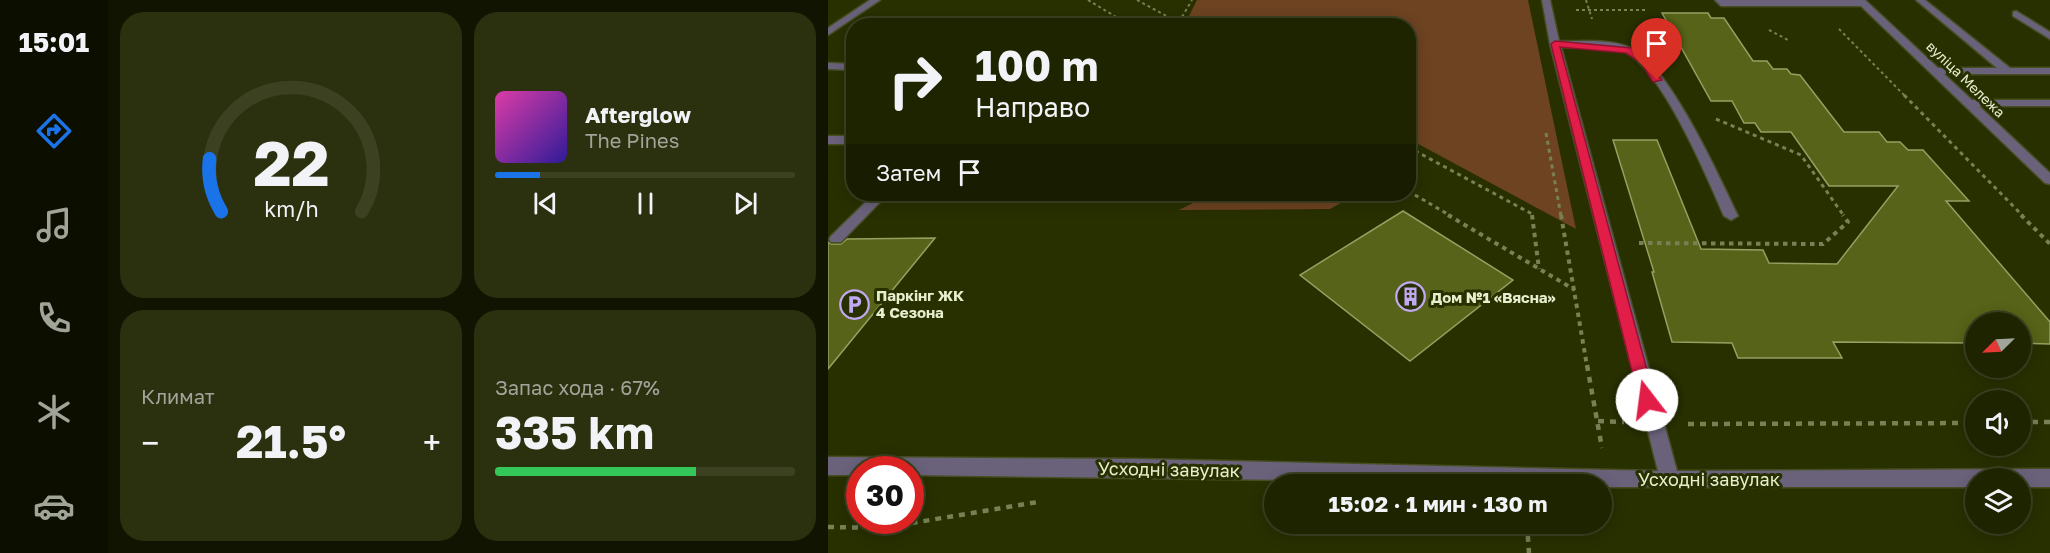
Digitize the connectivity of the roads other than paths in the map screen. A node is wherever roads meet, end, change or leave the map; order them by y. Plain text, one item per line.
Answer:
1 (876, 0) edge
2 (1546, 0) edge
3 (1719, 0) edge
4 (1920, 0) edge
5 (1798, 1) edge
6 (1862, 1) edge
7 (2016, 14) dead end
8 (849, 18) edge
9 (846, 20) edge
10 (828, 32) edge
11 (2050, 36) edge
12 (1555, 44) junction
13 (828, 66) edge
14 (846, 67) edge
15 (1935, 71) junction
16 (2007, 71) junction
17 (2050, 71) edge
18 (1969, 103) junction
19 (2036, 103) junction
20 (2050, 103) edge
21 (2050, 115) edge
22 (828, 140) edge
23 (846, 141) edge
24 (2050, 180) edge
25 (874, 201) edge
26 (1731, 216) dead end
27 (836, 239) dead end
28 (828, 466) edge
29 (2050, 478) edge
30 (1670, 480) junction

1 - 8 street
2 - 12 street
3 - 5 street
4 - 16 street
5 - 6 street
6 - 15 street, вуліца Мележа
7 - 11 street
9 - 10 street
12 - 26 street
12 - 30 street
13 - 14 street
15 - 16 street
15 - 18 street, вуліца Мележа
16 - 17 street
18 - 19 street
18 - 24 street, вуліца Мележа
19 - 20 street
19 - 21 street
22 - 23 street
25 - 27 street
28 - 30 street, Усходні завулак
29 - 30 street, Усходні завулак

